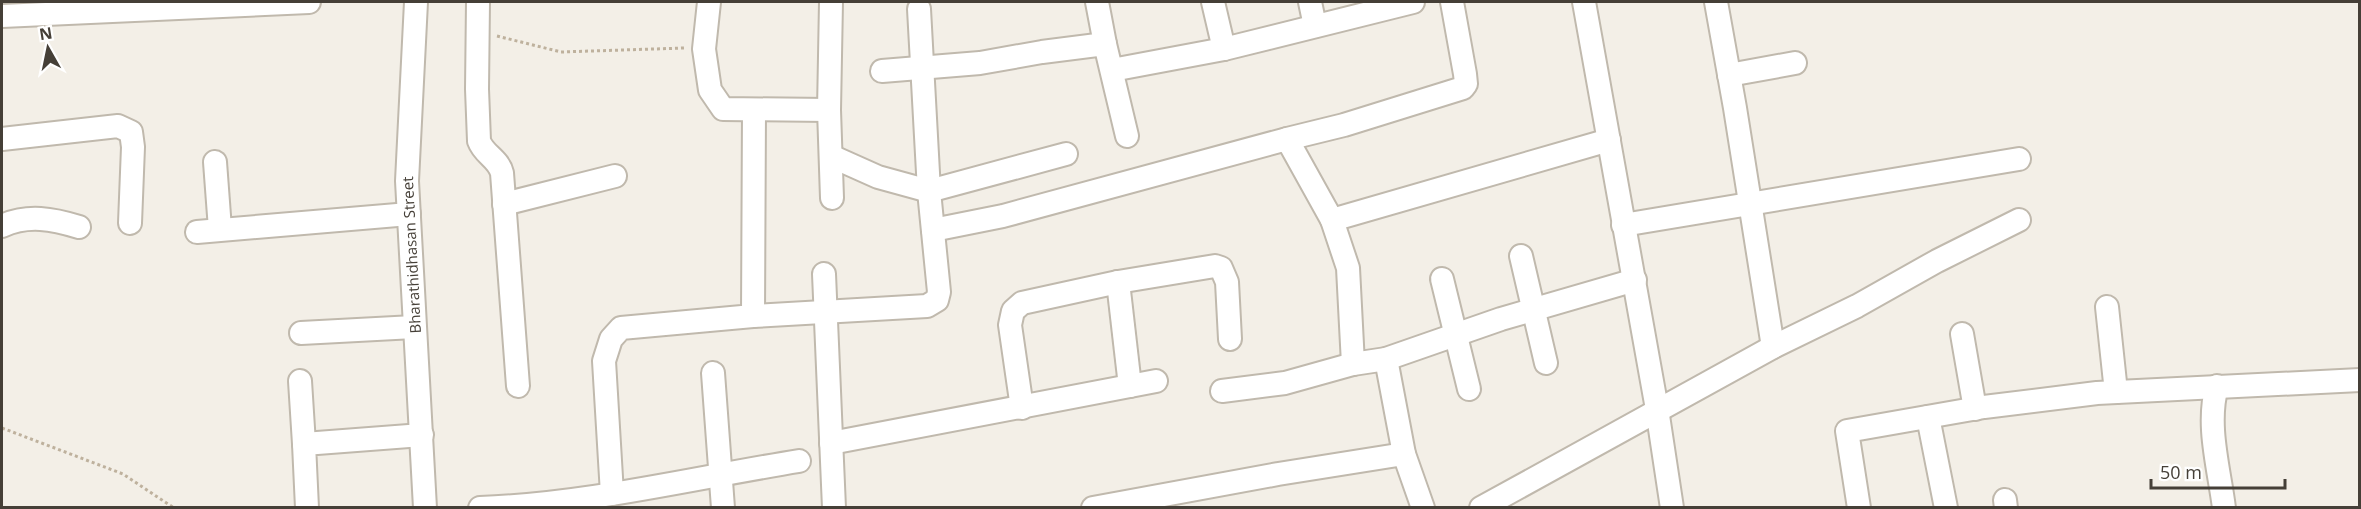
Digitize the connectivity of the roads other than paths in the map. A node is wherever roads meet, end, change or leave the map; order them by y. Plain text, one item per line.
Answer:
1 (309, 2) edge
2 (416, 2) edge
3 (478, 2) edge
4 (709, 2) edge
5 (831, 2) edge
6 (1098, 2) edge
7 (1213, 2) edge
8 (1310, 2) edge
9 (1406, 2) edge
10 (1452, 2) edge
11 (1584, 2) edge
12 (1716, 2) edge
13 (919, 9) dead end
14 (2, 16) edge
15 (1315, 26) junction
16 (1105, 44) junction
17 (1224, 49) junction
18 (1795, 63) dead end
19 (924, 69) junction
20 (1112, 70) junction
21 (882, 71) dead end
22 (1729, 75) junction
23 (829, 110) junction
24 (754, 111) junction
25 (1127, 136) dead end
26 (2, 139) edge
27 (1287, 139) junction
28 (1609, 140) junction
29 (1066, 154) dead end
30 (831, 156) junction
31 (2019, 159) dead end
32 (215, 162) dead end
33 (615, 176) dead end
34 (929, 191) junction
35 (832, 198) dead end
36 (504, 204) junction
37 (1749, 205) junction
38 (409, 214) junction
39 (1332, 220) junction
40 (2019, 220) dead end
41 (130, 222) dead end
42 (1623, 225) junction
43 (2, 226) edge
44 (80, 227) dead end
45 (219, 229) junction
46 (933, 230) junction
47 (197, 232) dead end
48 (1521, 255) dead end
49 (824, 274) dead end
50 (1442, 279) dead end
51 (1635, 280) junction
52 (1118, 282) junction
53 (2107, 308) dead end
54 (1534, 309) junction
55 (825, 311) junction
56 (753, 316) junction
57 (414, 327) junction
58 (301, 333) dead end
59 (1455, 334) junction
60 (1962, 334) dead end
61 (1230, 339) dead end
62 (1773, 347) junction
63 (1386, 358) junction
64 (1546, 363) dead end
65 (1353, 364) junction
66 (713, 373) dead end
67 (300, 381) dead end
68 (1156, 381) dead end
69 (2360, 381) edge
70 (518, 386) dead end
71 (1130, 386) junction
72 (2217, 386) junction
73 (1469, 389) dead end
74 (1222, 391) dead end
75 (2116, 392) junction
76 (1022, 408) junction
77 (1657, 409) junction
78 (1975, 409) junction
79 (1928, 417) junction
80 (422, 435) junction
81 (831, 443) junction
82 (304, 444) junction
83 (1404, 454) junction
84 (799, 461) dead end
85 (721, 473) junction
86 (601, 499) edge
87 (308, 507) edge
88 (425, 507) edge
89 (480, 507) edge
90 (512, 507) edge
91 (723, 507) edge
92 (834, 507) edge
93 (1093, 507) edge
94 (1423, 507) edge
95 (1481, 507) edge
96 (1672, 507) edge
97 (1859, 507) edge
98 (1946, 507) edge
99 (2224, 507) edge

1 - 14 street
2 - 38 street, Bharathidhasan Street
3 - 36 street
4 - 24 street
5 - 23 street
6 - 16 street
7 - 17 street
8 - 15 street
9 - 15 street
10 - 27 street
11 - 28 street
12 - 22 street
13 - 19 street
15 - 17 street
16 - 19 street
16 - 20 street
17 - 20 street
18 - 22 street
19 - 21 street
19 - 34 street
20 - 25 street
22 - 37 street
23 - 24 street
23 - 30 street
24 - 56 street
26 - 41 street
27 - 39 street
27 - 46 street
28 - 39 street
28 - 42 street
29 - 34 street
30 - 34 street
30 - 35 street
31 - 37 street
32 - 45 street
33 - 36 street
34 - 46 street
36 - 70 street
37 - 42 street
37 - 62 street
38 - 45 street
38 - 57 street, Bharathidhasan Street
39 - 65 street
40 - 62 street
42 - 51 street
43 - 44 street
45 - 47 street
46 - 55 street
48 - 54 street
49 - 55 street
50 - 59 street
51 - 54 street
51 - 77 street
52 - 61 street
52 - 71 street
52 - 76 street
53 - 75 street
54 - 59 street
54 - 64 street
55 - 56 street
55 - 81 street
56 - 86 street
57 - 58 street
57 - 80 street, Bharathidhasan Street
59 - 63 street
59 - 73 street
60 - 78 street
62 - 77 street
63 - 65 street
63 - 83 street
65 - 74 street
66 - 85 street
67 - 82 street
68 - 71 street
69 - 72 street
71 - 76 street
72 - 75 street
72 - 99 street
75 - 78 street
76 - 81 street
77 - 95 street
77 - 96 street
78 - 79 street
79 - 97 street
79 - 98 street
80 - 82 street
80 - 88 street, Bharathidhasan Street
81 - 92 street
82 - 87 street
83 - 93 street
83 - 94 street
84 - 85 street
85 - 86 street
85 - 91 street
86 - 90 street
89 - 90 street

